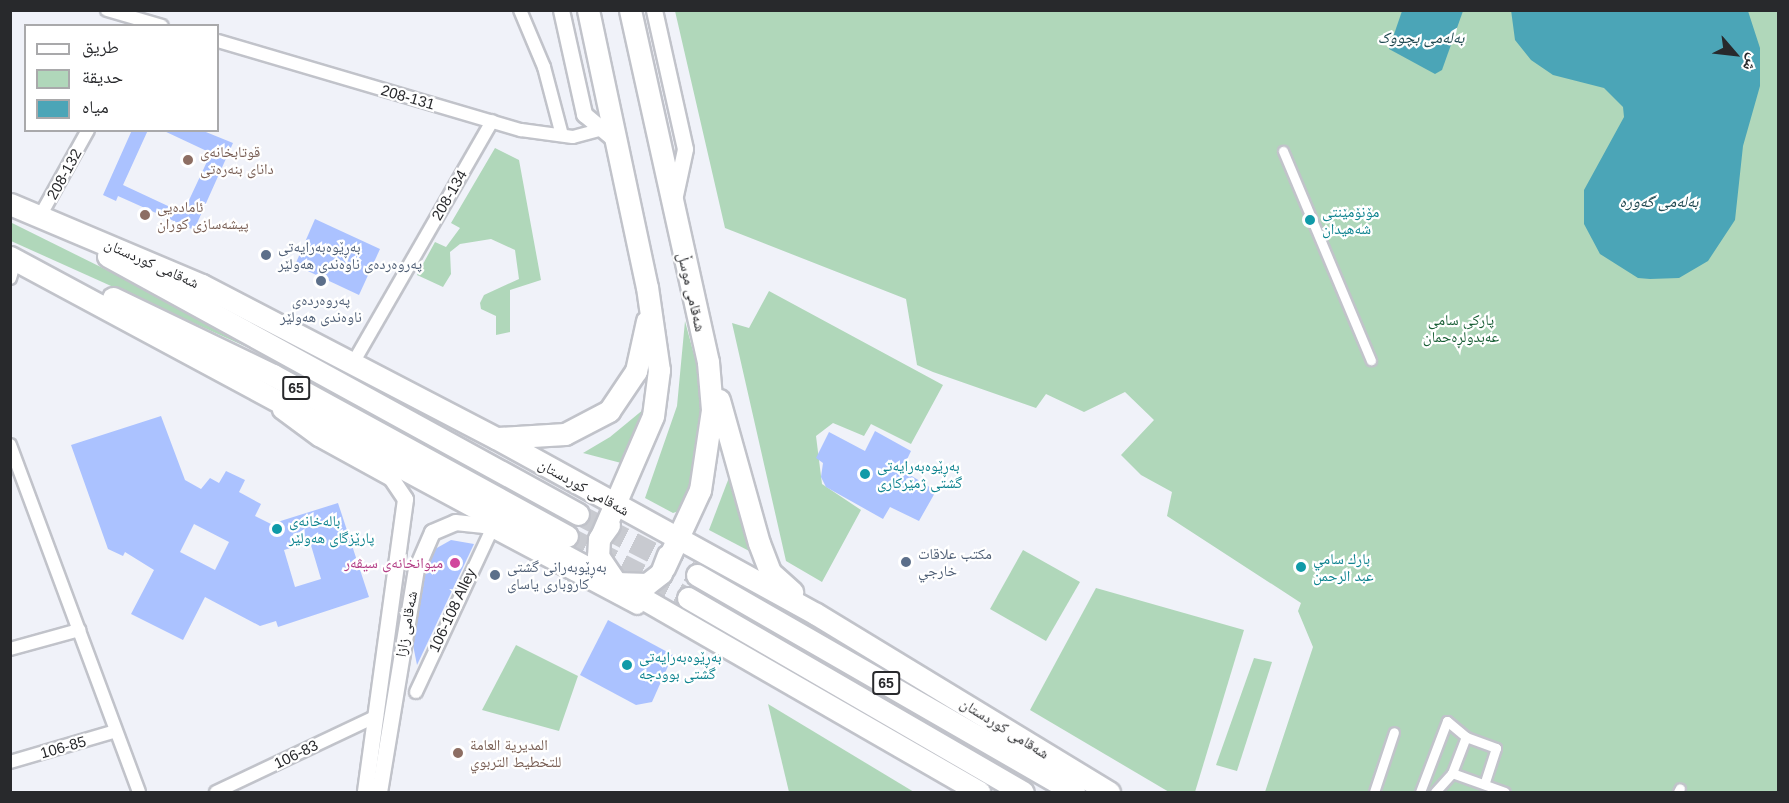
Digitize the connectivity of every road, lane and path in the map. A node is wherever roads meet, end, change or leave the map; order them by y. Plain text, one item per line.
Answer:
1 (107, 10) edge
2 (520, 10) edge
3 (588, 10) edge
4 (630, 10) edge
5 (654, 10) edge
6 (560, 11) edge
7 (129, 17) edge
8 (155, 24) edge
9 (219, 41) edge
10 (492, 121) junction
11 (87, 132) edge
12 (562, 135) junction
13 (607, 135) junction
14 (1283, 151) dead end
15 (10, 204) edge
16 (672, 206) junction
17 (39, 218) junction
18 (12, 265) edge
19 (647, 287) junction
20 (1371, 360) dead end
21 (708, 362) junction
22 (352, 363) junction
23 (259, 393) junction
24 (496, 438) junction
25 (10, 445) edge
26 (14, 467) edge
27 (616, 505) junction
28 (578, 514) tunnel mouth
29 (649, 523) junction
30 (492, 529) junction
31 (602, 534) junction
32 (567, 536) tunnel mouth
33 (680, 540) junction
34 (664, 568) junction
35 (697, 575) tunnel mouth
36 (616, 583) junction
37 (688, 598) tunnel mouth
38 (816, 614) junction
39 (695, 627) junction
40 (79, 630) junction
41 (10, 649) edge
42 (416, 693) dead end
43 (377, 716) junction
44 (116, 731) junction
45 (1394, 732) dead end
46 (1466, 737) junction
47 (10, 762) edge
48 (1452, 773) junction
49 (1484, 784) junction
50 (139, 792) edge
51 (216, 792) edge
52 (365, 792) edge
53 (379, 792) edge
54 (979, 792) edge
55 (1023, 792) edge
56 (1074, 792) edge
57 (1109, 792) edge
58 (1374, 792) edge
59 (1420, 792) edge
60 (1434, 792) edge
61 (1505, 792) edge

1 - 7 street
2 - 12 street
3 - 13 highway
4 - 16 highway, شەقامی موسڵ
5 - 16 street
6 - 13 street
7 - 8 street
9 - 10 street, 208-131
10 - 12 street, 208-131
10 - 22 street, 208-134
11 - 17 street, 208-132
12 - 13 street, 208-131
13 - 19 highway
14 - 20 street
15 - 17 highway, شەقامی کوردستان / 65
16 - 21 highway, شەقامی موسڵ
17 - 22 highway, شەقامی کوردستان / 65
17 - 28 highway, شەقامی کوردستان / 65
18 - 23 highway, 65
18 - 32 highway, 65
19 - 24 highway
19 - 27 highway
21 - 33 highway, شەقامی موسڵ
21 - 38 highway
22 - 24 highway, شەقامی کوردستان / 65
23 - 36 highway, 65
23 - 43 street, شەقامی زازا
24 - 27 highway, شەقامی کوردستان / 65
25 - 26 street
26 - 40 street
27 - 29 highway, شەقامی کوردستان / 65
27 - 31 highway
29 - 31 highway
29 - 33 highway, شەقامی کوردستان / 65
29 - 34 highway
30 - 39 street, شەقامی زازا
30 - 42 street, 106-108 Alley
30 - 53 street, شەقامی زازا
31 - 36 highway
33 - 34 highway, شەقامی موسڵ
33 - 38 highway, شەقامی کوردستان / 65
34 - 36 highway
35 - 56 highway, شەقامی کوردستان / 65
36 - 39 highway, 65
37 - 55 highway, 65
38 - 57 highway, شەقامی کوردستان / 65
39 - 54 highway, 65
40 - 41 street
40 - 44 street
43 - 51 street, 106-83
43 - 52 street, شەقامی زازا
44 - 47 street, 106-85
44 - 50 street
45 - 58 street
46 - 48 street
46 - 49 street
46 - 59 street
48 - 49 street
48 - 60 street
49 - 61 street

